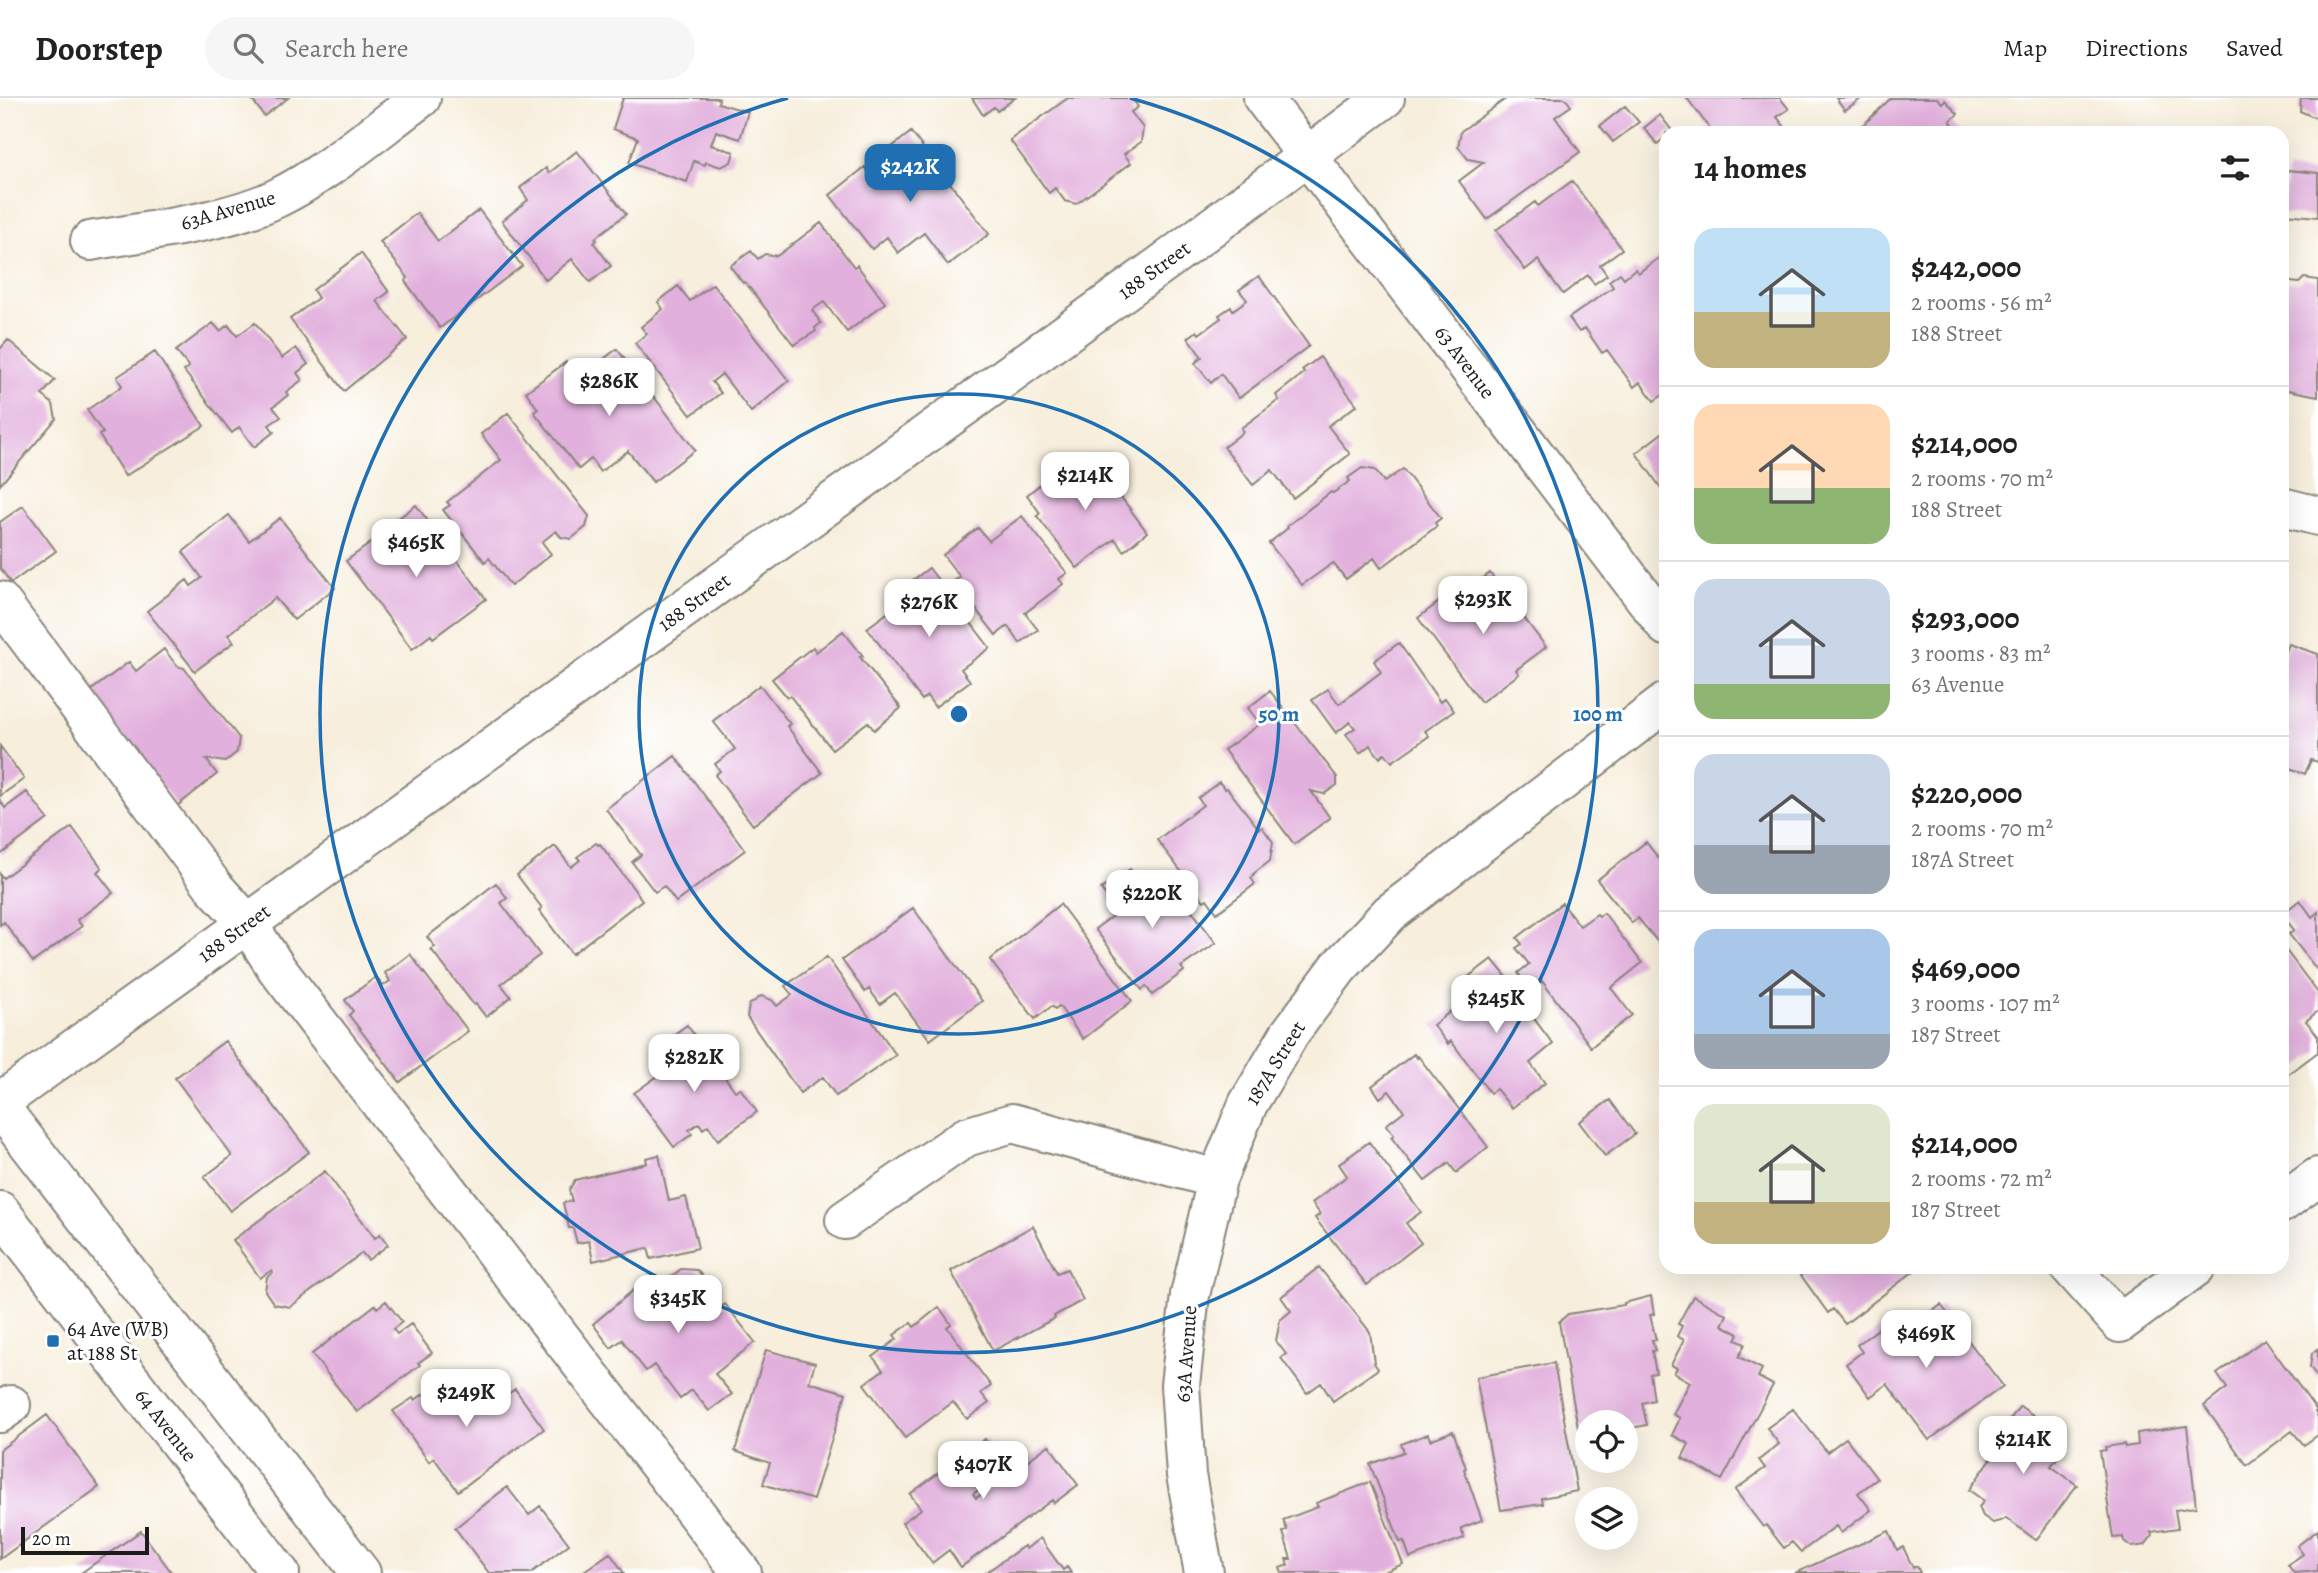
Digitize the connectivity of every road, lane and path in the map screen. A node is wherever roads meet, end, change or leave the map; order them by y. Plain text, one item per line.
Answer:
1 (421, 98) edge
2 (1264, 98) edge
3 (1385, 98) edge
4 (1307, 156) junction
5 (90, 241) dead end
6 (0, 601) edge
7 (1659, 617) edge
8 (1659, 707) edge
9 (248, 924) junction
10 (0, 1105) edge
11 (2318, 1177) edge
12 (1216, 1179) junction
13 (2289, 1198) edge
14 (0, 1211) edge
15 (845, 1220) dead end
16 (2076, 1274) edge
17 (2186, 1274) edge
18 (280, 1573) edge
19 (361, 1573) edge
20 (743, 1573) edge
21 (1204, 1573) edge

1 - 5 street, 63A Avenue
2 - 4 street, 63 Avenue
3 - 4 street, 188 Street
4 - 7 street, 63 Avenue
4 - 9 street, 188 Street
6 - 9 street
8 - 12 street, 187A Street
9 - 10 street, 188 Street
9 - 20 street
10 - 19 street
11 - 13 street
12 - 15 street
12 - 21 street, 63A Avenue
14 - 18 street, 64 Avenue
16 - 17 street

